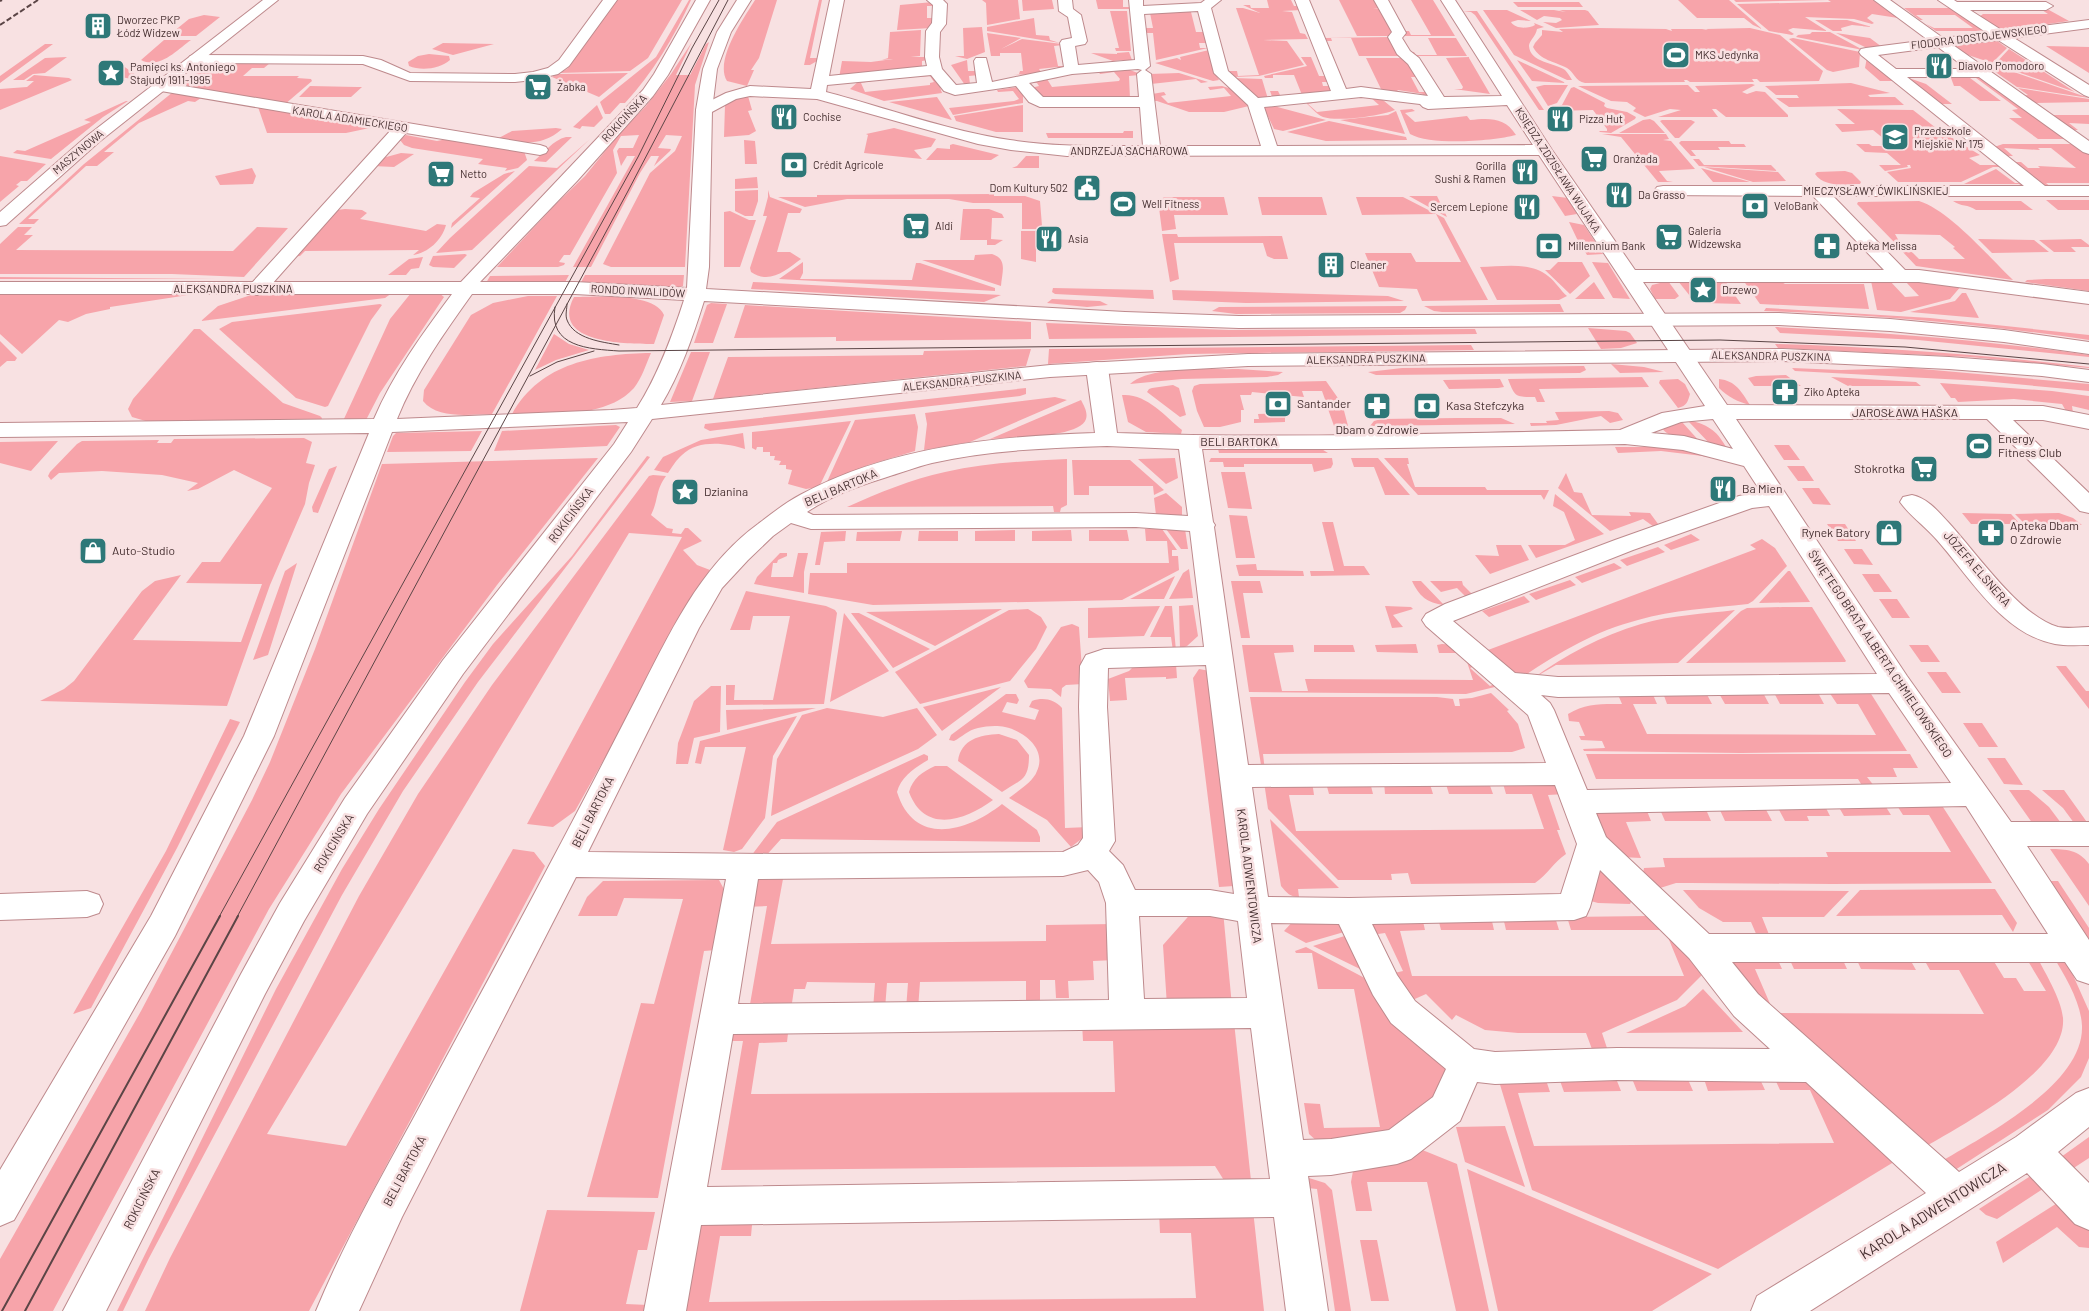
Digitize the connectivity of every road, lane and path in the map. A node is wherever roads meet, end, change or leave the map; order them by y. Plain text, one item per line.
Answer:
1 (271, 0) edge
2 (610, 0) edge
3 (703, 0) edge
4 (744, 0) edge
5 (837, 0) edge
6 (1302, 0) edge
7 (1382, 0) edge
8 (1448, 0) edge
9 (1881, 0) edge
10 (934, 1) edge
11 (1950, 3) edge
12 (2041, 3) edge
13 (1209, 4) edge
14 (1136, 5) edge
15 (1066, 6) edge
16 (2085, 26) edge
17 (2000, 34) junction
18 (1940, 42) junction
19 (195, 59) junction
20 (981, 61) dead end
21 (1143, 68) junction
22 (710, 70) junction
23 (935, 70) junction
24 (1068, 71) junction
25 (1891, 73) junction
26 (1982, 73) junction
27 (1019, 82) junction
28 (160, 87) junction
29 (985, 87) junction
30 (819, 88) junction
31 (750, 91) junction
32 (2089, 92) edge
33 (1340, 94) junction
34 (1512, 100) junction
35 (1146, 102) junction
36 (1439, 102) junction
37 (1257, 109) junction
38 (704, 110) junction
39 (402, 127) junction
40 (2089, 149) edge
41 (540, 150) dead end
42 (1271, 150) junction
43 (1544, 150) junction
44 (1152, 151) junction
45 (1663, 191) dead end
46 (1818, 191) junction
47 (2041, 191) junction
48 (2089, 191) edge
49 (0, 221) edge
50 (1899, 275) junction
51 (1629, 276) junction
52 (0, 288) edge
53 (257, 288) junction
54 (466, 288) junction
55 (696, 294) junction
56 (2089, 298) edge
57 (1658, 320) junction
58 (1677, 347) junction
59 (2089, 348) edge
60 (1097, 368) junction
61 (2089, 376) edge
62 (1720, 412) junction
63 (646, 414) junction
64 (1993, 414) junction
65 (2089, 422) edge
66 (382, 426) junction
67 (0, 430) edge
68 (1624, 437) junction
69 (1107, 439) junction
70 (1190, 442) junction
71 (1752, 461) junction
72 (1776, 498) junction
73 (1912, 502) dead end
74 (2089, 506) edge
75 (790, 512) junction
76 (1203, 525) junction
77 (2084, 642) edge
78 (1219, 656) junction
79 (1508, 682) junction
80 (1897, 683) junction
81 (1558, 687) junction
82 (1540, 710) junction
83 (1564, 774) junction
84 (1236, 776) junction
85 (1975, 794) junction
86 (1576, 802) junction
87 (2002, 834) junction
88 (2089, 834) edge
89 (1593, 844) junction
90 (1089, 854) junction
91 (566, 864) junction
92 (744, 866) junction
93 (1122, 903) junction
94 (87, 904) dead end
95 (0, 907) edge
96 (1253, 910) junction
97 (1349, 911) junction
98 (1701, 948) junction
99 (2083, 959) edge
100 (1268, 1012) junction
101 (1127, 1014) junction
102 (718, 1019) junction
103 (1466, 1064) junction
104 (1813, 1066) junction
105 (2089, 1105) edge
106 (2030, 1150) junction
107 (1287, 1158) junction
108 (1957, 1196) junction
109 (1293, 1198) junction
110 (685, 1206) junction
111 (0, 1207) edge
112 (2089, 1211) edge
113 (84, 1311) edge
114 (337, 1311) edge
115 (665, 1311) edge
116 (1307, 1311) edge
117 (1772, 1311) edge

1 - 19 street, MASZYNOWA
2 - 19 street
3 - 54 street, ROKICIŃSKA
4 - 22 street
5 - 30 street
6 - 33 street
7 - 36 street
8 - 34 street, KSIĘDZA ZDZISŁAWA WUJAKA
9 - 18 street
10 - 23 street
11 - 12 street
11 - 17 street
12 - 16 street
13 - 14 street
13 - 37 street
14 - 21 street
15 - 24 street
16 - 17 street, FIODORA DOSTOJEWSKIEGO
17 - 18 street, FIODORA DOSTOJEWSKIEGO
17 - 32 street
18 - 25 street, FIODORA DOSTOJEWSKIEGO
18 - 26 street
19 - 28 street, MASZYNOWA
20 - 29 street
21 - 24 street
21 - 35 street
22 - 31 street
22 - 38 street
23 - 29 street
23 - 30 street
24 - 27 street
25 - 26 street
25 - 47 street
26 - 40 street
27 - 29 street
27 - 35 street
28 - 39 street, KAROLA ADAMIECKIEGO
28 - 49 street, MASZYNOWA
30 - 31 street
30 - 44 street, ANDRZEJA SACHAROWA
31 - 38 street
33 - 36 street
33 - 37 street
34 - 36 street
34 - 43 street, KSIĘDZA ZDZISŁAWA WUJAKA
35 - 44 street
37 - 42 street
38 - 55 street
39 - 41 street, KAROLA ADAMIECKIEGO
39 - 53 street
42 - 43 street, ANDRZEJA SACHAROWA
42 - 44 street, ANDRZEJA SACHAROWA
43 - 51 street, KSIĘDZA ZDZISŁAWA WUJAKA
45 - 46 street, MIECZYSŁAWY ĆWIKLIŃSKIEJ
46 - 47 street, MIECZYSŁAWY ĆWIKLIŃSKIEJ
46 - 50 street
47 - 48 street, MIECZYSŁAWY ĆWIKLIŃSKIEJ
50 - 51 street
50 - 56 street
51 - 57 street, KSIĘDZA ZDZISŁAWA WUJAKA
52 - 53 street, ALEKSANDRA PUSZKINA
53 - 54 street, ALEKSANDRA PUSZKINA
54 - 55 street, RONDO INWALIDÓW
54 - 66 street
55 - 57 street
55 - 63 street, RONDO INWALIDÓW
57 - 58 street, KSIĘDZA ZDZISŁAWA WUJAKA
57 - 59 street
58 - 60 street, ALEKSANDRA PUSZKINA
58 - 61 street, ALEKSANDRA PUSZKINA
58 - 62 street, ŚWIĘTEGO BRATA ALBERTA CHMIELOWSKIEGO
60 - 63 street, ALEKSANDRA PUSZKINA
60 - 69 street
62 - 64 street, JAROSŁAWA HAŠKA
62 - 68 street, BELI BARTOKA
62 - 71 street, ŚWIĘTEGO BRATA ALBERTA CHMIELOWSKIEGO
63 - 66 street
63 - 113 street, ROKICIŃSKA
64 - 65 street, JAROSŁAWA HAŠKA
64 - 74 street
66 - 67 street
66 - 111 street
68 - 70 street, BELI BARTOKA
68 - 71 street
69 - 70 street, BELI BARTOKA
69 - 75 street, BELI BARTOKA
70 - 76 street, KAROLA ADWENTOWICZA
71 - 72 street, ŚWIĘTEGO BRATA ALBERTA CHMIELOWSKIEGO
72 - 79 street
72 - 80 street, ŚWIĘTEGO BRATA ALBERTA CHMIELOWSKIEGO
73 - 77 street, JÓZEFA ELSNERA
75 - 76 street
75 - 91 street, BELI BARTOKA
76 - 78 street, KAROLA ADWENTOWICZA
78 - 84 street, KAROLA ADWENTOWICZA
78 - 90 street
79 - 81 street
79 - 82 street
80 - 81 street
80 - 85 street, ŚWIĘTEGO BRATA ALBERTA CHMIELOWSKIEGO
81 - 82 street
82 - 83 street
83 - 84 street
83 - 86 street
84 - 96 street, KAROLA ADWENTOWICZA
85 - 86 street
85 - 87 street, ŚWIĘTEGO BRATA ALBERTA CHMIELOWSKIEGO
86 - 89 street
87 - 88 street
87 - 99 street, ŚWIĘTEGO BRATA ALBERTA CHMIELOWSKIEGO
89 - 97 street
89 - 98 street
90 - 92 street
90 - 93 street
91 - 92 street
91 - 114 street, BELI BARTOKA
92 - 102 street
93 - 96 street
93 - 101 street
94 - 95 street
96 - 97 street
96 - 100 street, KAROLA ADWENTOWICZA
97 - 103 street
98 - 99 street
98 - 104 street
100 - 101 street
100 - 107 street, KAROLA ADWENTOWICZA
101 - 102 street
102 - 110 street
103 - 104 street
103 - 107 street
104 - 108 street
105 - 106 street, KAROLA ADWENTOWICZA
106 - 108 street, KAROLA ADWENTOWICZA
106 - 112 street
107 - 109 street, KAROLA ADWENTOWICZA
108 - 117 street, KAROLA ADWENTOWICZA
109 - 110 street
109 - 116 street, KAROLA ADWENTOWICZA
110 - 115 street

